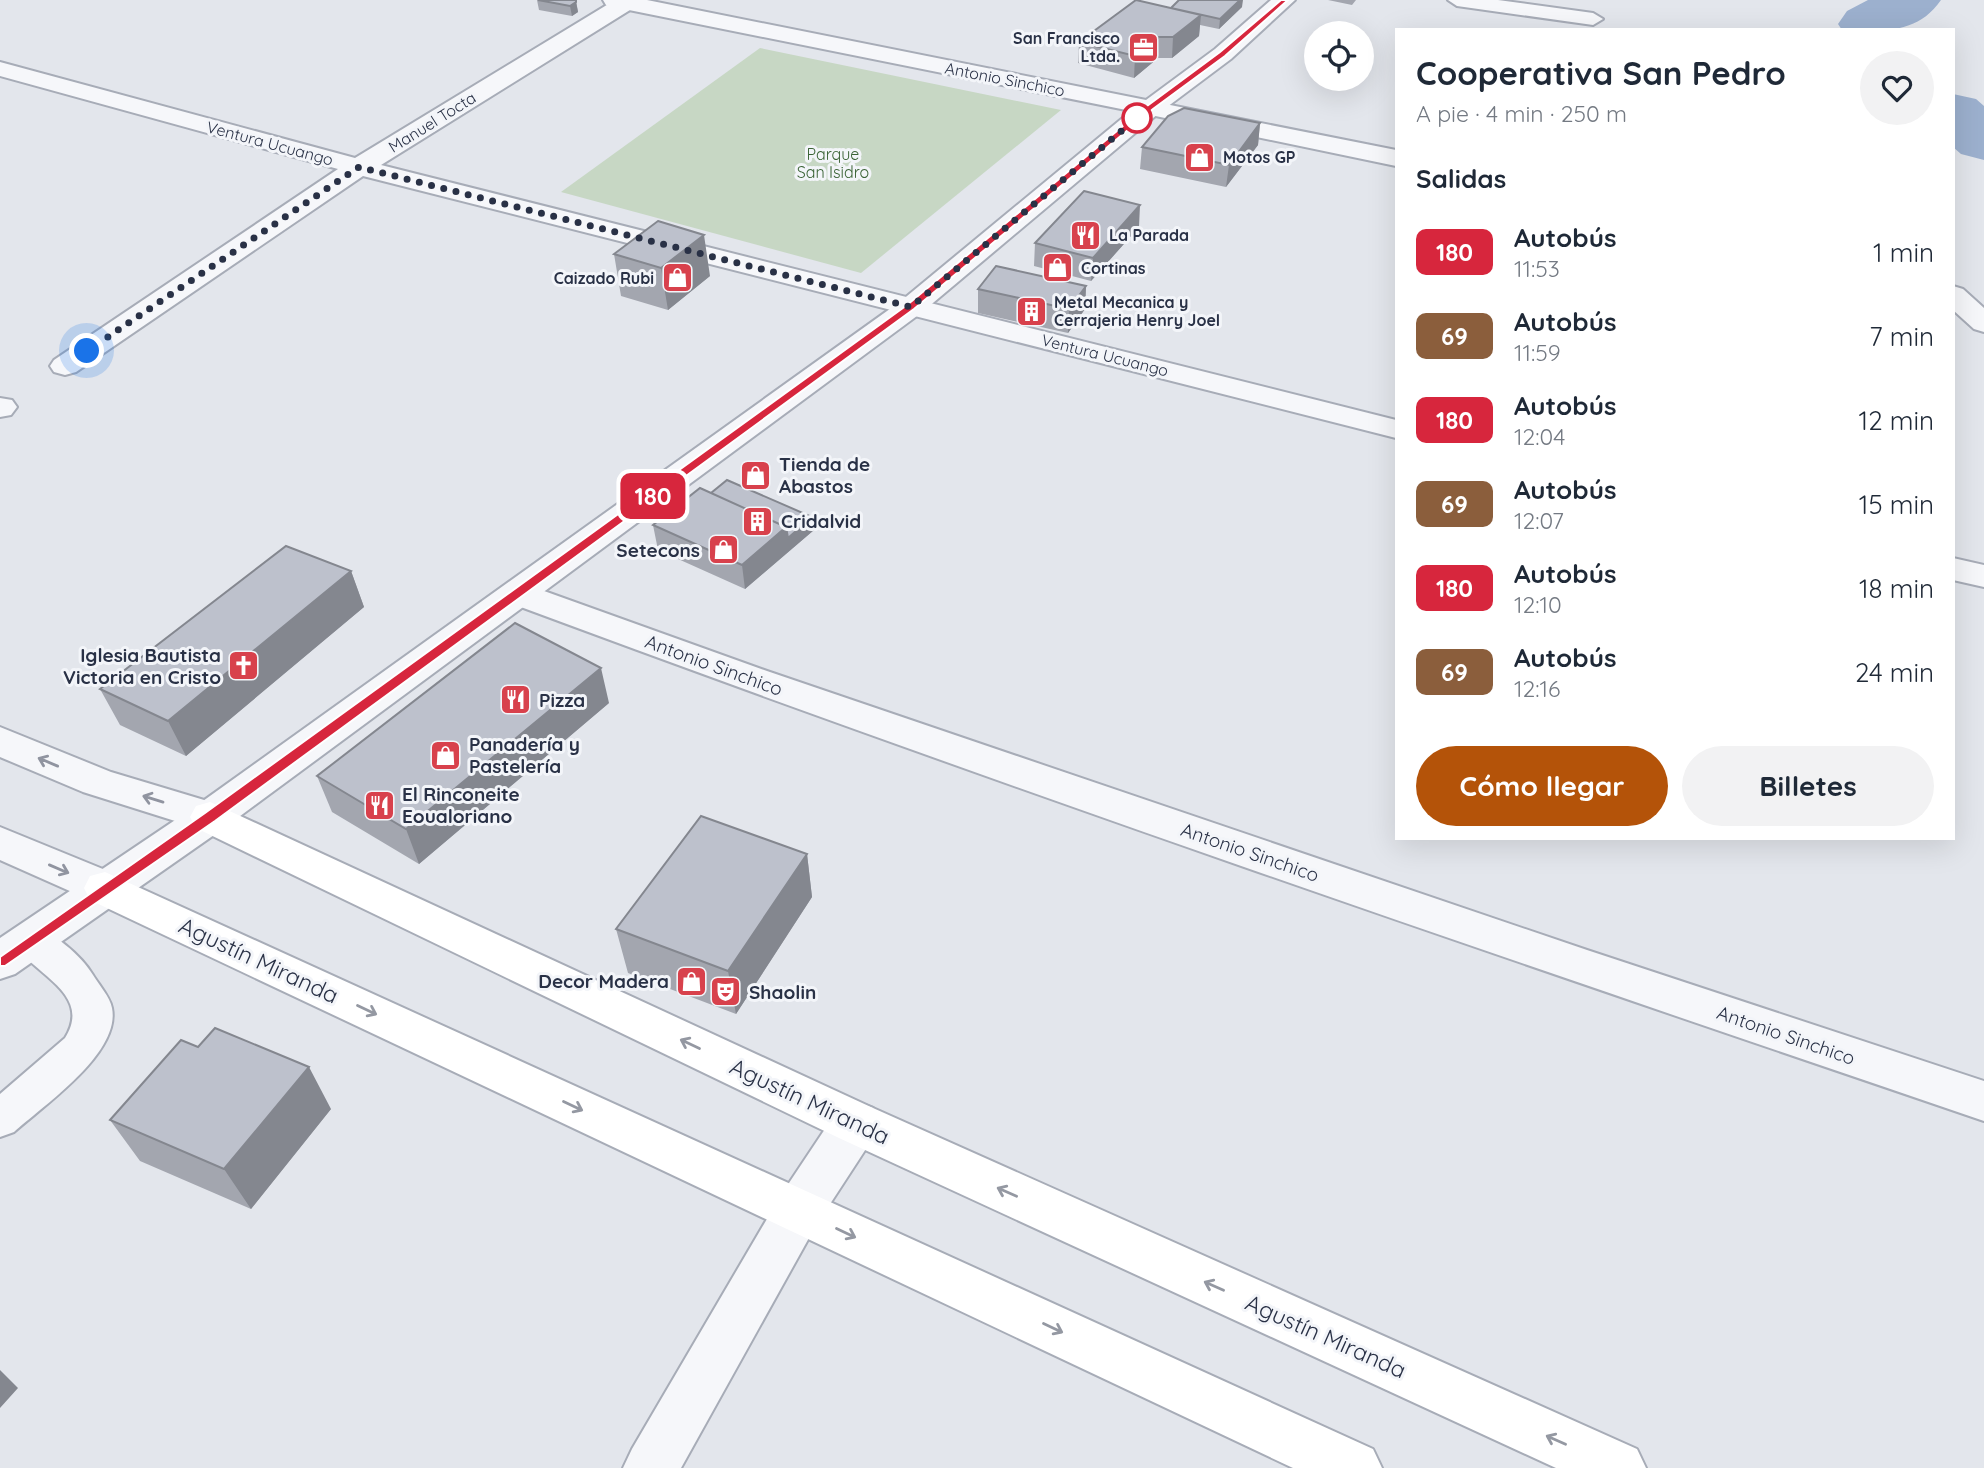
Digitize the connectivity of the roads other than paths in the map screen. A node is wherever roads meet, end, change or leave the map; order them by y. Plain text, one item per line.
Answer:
1 (1284, 0) edge
2 (1457, 0) edge
3 (623, 1) edge
4 (1593, 19) dead end
5 (0, 69) edge
6 (1150, 108) junction
7 (1395, 158) edge
8 (359, 167) junction
9 (1955, 297) edge
10 (911, 307) junction
11 (1984, 323) edge
12 (65, 366) dead end
13 (1395, 429) edge
14 (1955, 569) edge
15 (1984, 576) edge
16 (519, 594) junction
17 (0, 741) edge
18 (210, 817) junction
19 (0, 843) edge
20 (105, 888) junction
21 (15, 951) edge
22 (1984, 1101) edge
23 (0, 1119) edge
24 (856, 1123) junction
25 (798, 1211) junction
26 (650, 1468) edge
27 (1354, 1468) edge
28 (1618, 1468) edge

1 - 6 street
2 - 4 lane
3 - 6 street, Antonio Sinchico
3 - 8 street, Manuel Tocta
5 - 8 street, Ventura Ucuango
6 - 7 street, Antonio Sinchico
6 - 10 street
8 - 10 street, Ventura Ucuango
8 - 12 street, Manuel Tocta
9 - 11 street
10 - 13 street, Ventura Ucuango
10 - 16 street
14 - 15 street
16 - 18 street
16 - 22 street, Antonio Sinchico
18 -> 17 street, Agustín Miranda
18 - 20 street
24 -> 18 main road, Agustín Miranda
19 -> 20 street, Agustín Miranda
20 - 21 street
20 -> 25 main road, Agustín Miranda
21 - 23 lane
24 - 25 street
28 -> 24 main road, Agustín Miranda
25 - 26 street
25 -> 27 main road, Agustín Miranda

